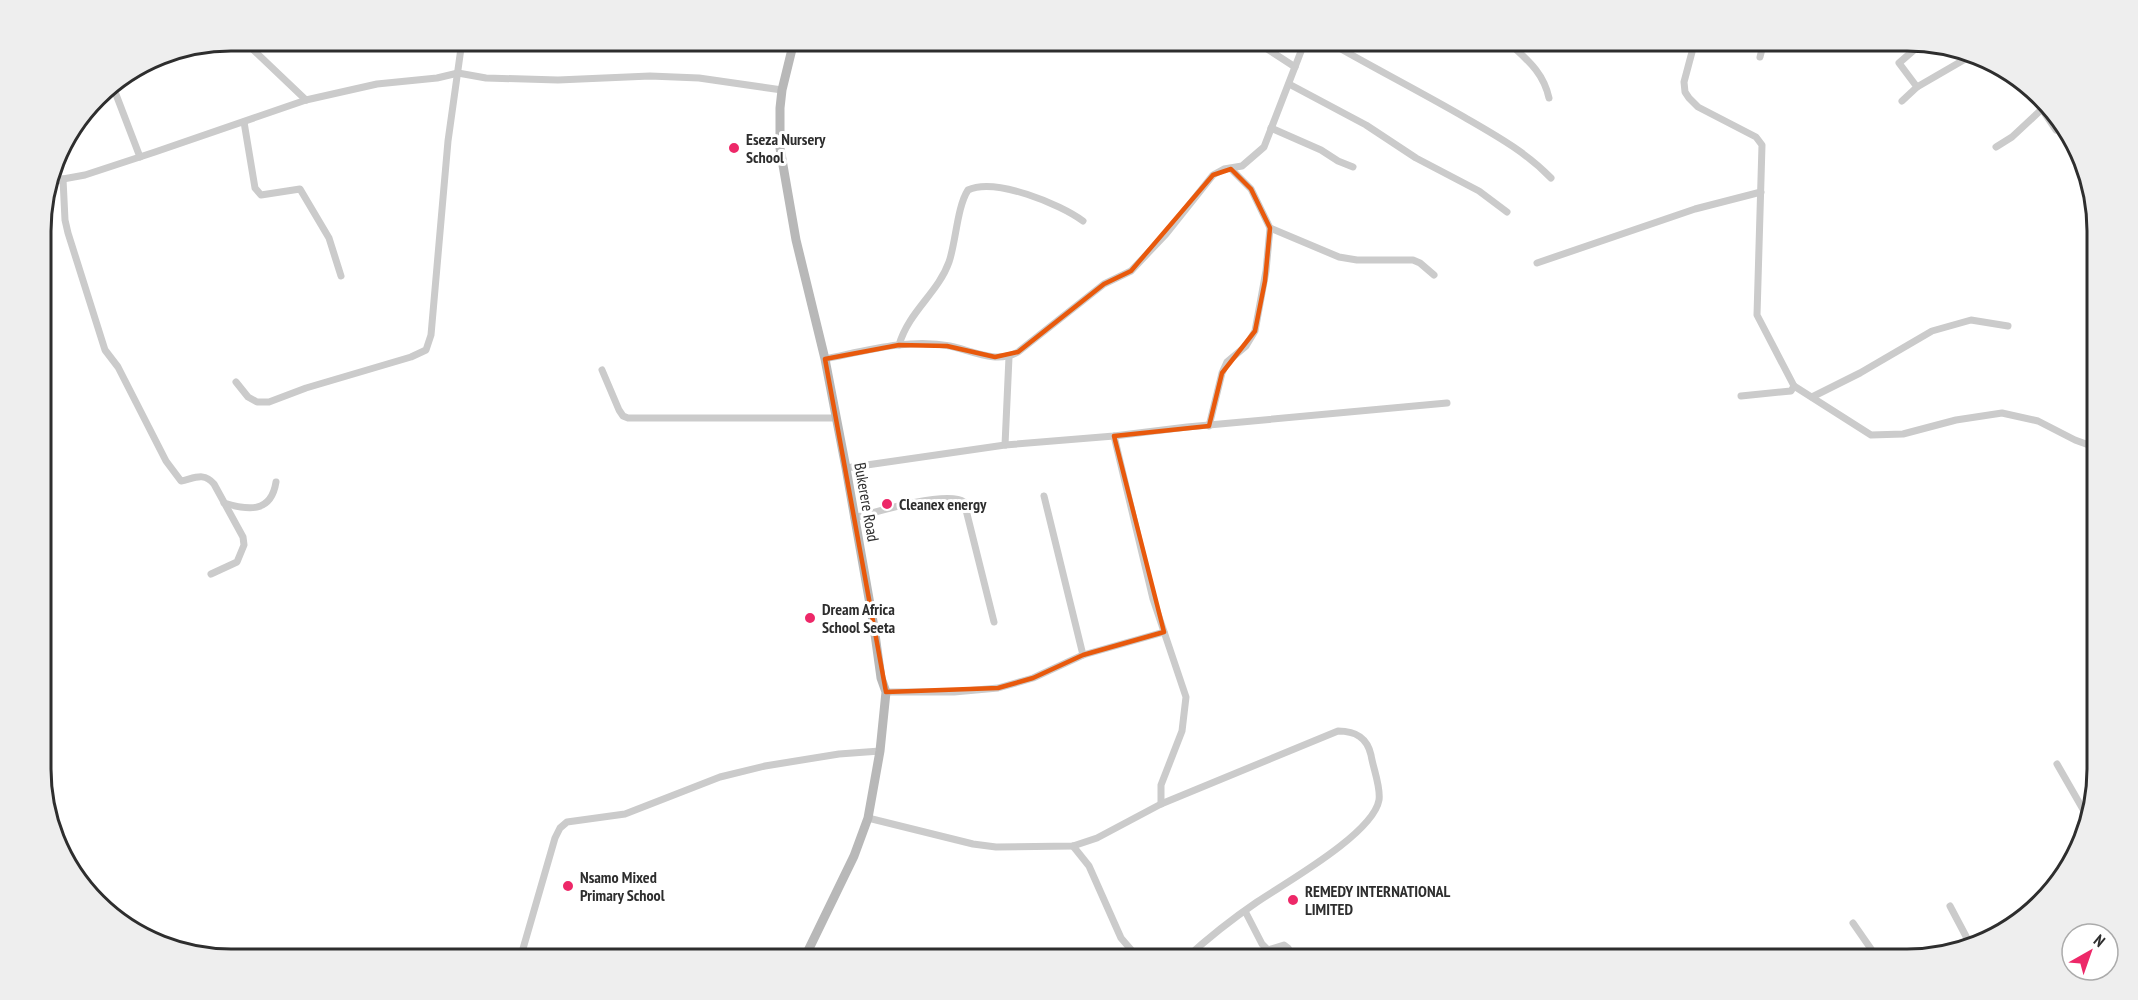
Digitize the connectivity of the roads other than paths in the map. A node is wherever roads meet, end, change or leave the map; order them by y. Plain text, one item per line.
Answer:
1 (256, 51) edge
2 (461, 51) edge
3 (791, 51) edge
4 (1271, 51) edge
5 (1301, 51) edge
6 (1347, 51) edge
7 (1518, 51) edge
8 (1692, 51) edge
9 (1761, 51) edge
10 (1913, 51) edge
11 (1760, 57) dead end
12 (1963, 60) edge
13 (1295, 67) junction
14 (458, 73) junction
15 (1289, 84) junction
16 (1917, 87) junction
17 (782, 90) junction
18 (116, 93) edge
19 (1549, 98) dead end
20 (306, 99) junction
21 (1902, 101) dead end
22 (2041, 110) edge
23 (244, 122) junction
24 (1271, 128) junction
25 (1996, 147) dead end
26 (140, 157) junction
27 (1353, 167) dead end
28 (1231, 169) junction
29 (1551, 178) dead end
30 (63, 179) junction
31 (58, 181) edge
32 (1761, 192) junction
33 (1507, 212) dead end
34 (1083, 221) dead end
35 (1270, 228) junction
36 (1537, 263) dead end
37 (1434, 275) dead end
38 (341, 276) dead end
39 (2008, 326) dead end
40 (899, 345) junction
41 (1009, 357) junction
42 (825, 359) junction
43 (602, 370) dead end
44 (236, 382) dead end
45 (1794, 386) junction
46 (1741, 396) dead end
47 (1812, 398) junction
48 (1447, 403) dead end
49 (835, 418) junction
50 (1209, 426) junction
51 (1114, 436) junction
52 (2087, 444) edge
53 (1005, 445) junction
54 (846, 468) junction
55 (276, 483) dead end
56 (1044, 496) dead end
57 (224, 503) junction
58 (854, 518) junction
59 (211, 574) dead end
60 (994, 622) dead end
61 (1164, 632) junction
62 (1083, 655) junction
63 (886, 692) junction
64 (880, 751) junction
65 (2057, 764) dead end
66 (1161, 804) junction
67 (2083, 809) edge
68 (868, 818) junction
69 (1073, 846) junction
70 (1950, 906) dead end
71 (1245, 911) junction
72 (1853, 923) dead end
73 (1968, 938) edge
74 (523, 949) edge
75 (809, 949) edge
76 (1130, 949) edge
77 (1198, 949) edge
78 (1267, 949) edge
79 (1271, 949) edge
80 (1289, 949) edge
81 (1869, 949) edge

1 - 20 street
2 - 14 street
3 - 17 main road, Bukerere Road
4 - 13 street
5 - 13 street
6 - 29 street
7 - 19 street
8 - 32 street
9 - 11 street
10 - 16 street
12 - 16 street
13 - 15 street
14 - 17 street
14 - 20 street
14 - 44 street
15 - 24 street
15 - 33 street
16 - 21 street
17 - 42 main road, Bukerere Road
18 - 26 street
20 - 23 street
22 - 25 street
23 - 26 street
23 - 38 street
24 - 27 street
24 - 28 street
26 - 30 street
28 - 35 street
28 - 41 street
30 - 31 street
30 - 57 street
32 - 36 street
32 - 45 street
34 - 40 street
35 - 37 street
35 - 50 street
39 - 47 street
40 - 41 street
40 - 42 street
41 - 53 street
42 - 49 main road, Bukerere Road
43 - 49 street
45 - 46 street
45 - 47 street
47 - 52 street
48 - 50 street
49 - 54 main road, Bukerere Road
50 - 51 street
51 - 53 street
51 - 61 street
53 - 54 street
54 - 58 main road, Bukerere Road
55 - 57 street
56 - 62 street
57 - 59 street
58 - 60 street
58 - 63 main road, Bukerere Road
61 - 62 street
61 - 66 street
62 - 63 street
63 - 64 main road, Bukerere Road
64 - 68 main road, Bukerere Road
64 - 74 street
65 - 67 street
66 - 69 street
66 - 71 street
68 - 69 street
68 - 75 main road, Bukerere Road
69 - 76 street
70 - 73 street
71 - 77 street
71 - 78 street
72 - 81 street
79 - 80 street

